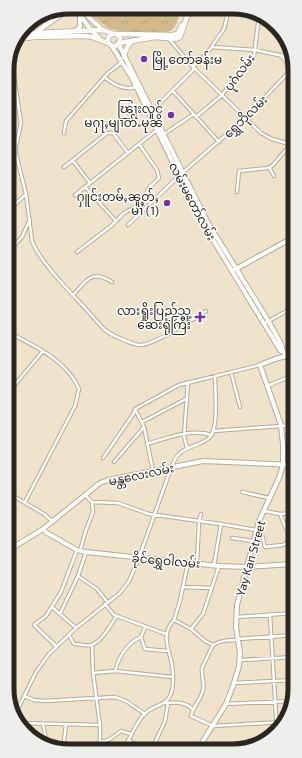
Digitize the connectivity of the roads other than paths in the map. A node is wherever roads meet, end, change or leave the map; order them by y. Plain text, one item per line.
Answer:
1 (80, 14) joint
2 (84, 14) edge
3 (185, 14) edge
4 (188, 14) edge
5 (228, 14) edge
6 (61, 15) edge
7 (258, 21) edge
8 (103, 30) junction
9 (76, 31) junction
10 (92, 31) junction
11 (35, 33) junction
12 (115, 34) junction
13 (26, 35) edge
14 (25, 36) edge
15 (168, 36) junction
16 (102, 40) junction
17 (132, 41) junction
18 (119, 43) junction
19 (110, 44) junction
20 (212, 47) junction
21 (255, 50) junction
22 (280, 55) junction
23 (124, 57) junction
24 (287, 57) edge
25 (122, 62) junction
26 (288, 67) edge
27 (193, 68) junction
28 (288, 74) edge
29 (14, 76) edge
30 (104, 77) junction
31 (136, 86) junction
32 (173, 91) junction
33 (221, 96) junction
34 (151, 112) junction
35 (194, 114) junction
36 (196, 117) junction
37 (245, 118) junction
38 (159, 129) junction
39 (64, 133) dead end
40 (163, 134) junction
41 (219, 142) junction
42 (288, 143) edge
43 (139, 144) junction
44 (288, 148) edge
45 (128, 153) junction
46 (73, 161) junction
47 (64, 167) dead end
48 (269, 167) junction
49 (181, 174) junction
50 (274, 176) dead end
51 (90, 183) junction
52 (85, 187) junction
53 (237, 192) dead end
54 (26, 194) junction
55 (76, 194) dead end
56 (14, 205) edge
57 (30, 219) junction
58 (116, 221) junction
59 (128, 225) dead end
60 (288, 240) edge
61 (14, 246) edge
62 (77, 252) dead end
63 (234, 270) junction
64 (112, 282) dead end
65 (73, 296) junction
66 (163, 306) dead end
67 (206, 311) dead end
68 (288, 311) edge
69 (267, 323) junction
70 (177, 328) junction
71 (14, 335) edge
72 (43, 351) junction
73 (283, 352) junction
74 (288, 354) edge
75 (288, 356) edge
76 (275, 359) junction
77 (260, 365) junction
78 (231, 372) junction
79 (215, 376) junction
80 (288, 377) edge
81 (188, 382) junction
82 (14, 386) edge
83 (267, 386) junction
84 (186, 399) junction
85 (240, 407) dead end
86 (135, 409) junction
87 (142, 422) junction
88 (281, 425) junction
89 (288, 425) edge
90 (144, 427) junction
91 (213, 431) junction
92 (184, 434) junction
93 (212, 435) junction
94 (147, 444) junction
95 (187, 448) junction
96 (103, 458) dead end
97 (114, 462) dead end
98 (283, 465) junction
99 (288, 465) edge
100 (171, 468) junction
101 (152, 471) junction
102 (242, 492) dead end
103 (85, 495) junction
104 (14, 496) edge
105 (269, 498) junction
106 (25, 502) junction
107 (92, 502) junction
108 (263, 511) junction
109 (288, 513) edge
110 (201, 514) dead end
111 (280, 514) junction
112 (154, 515) junction
113 (199, 521) junction
114 (259, 521) junction
115 (53, 522) junction
116 (221, 524) junction
117 (43, 529) junction
118 (256, 530) junction
119 (288, 533) edge
120 (232, 538) dead end
121 (253, 541) junction
122 (288, 542) edge
123 (14, 547) edge
124 (79, 551) junction
125 (86, 552) junction
126 (139, 558) junction
127 (188, 562) junction
128 (197, 563) junction
129 (288, 564) edge
130 (217, 565) junction
131 (247, 567) junction
132 (78, 576) junction
133 (183, 587) junction
134 (211, 588) junction
135 (106, 604) junction
136 (52, 607) junction
137 (60, 614) junction
138 (288, 614) edge
139 (270, 615) junction
140 (117, 616) junction
141 (236, 617) junction
142 (174, 620) junction
143 (145, 627) junction
144 (76, 628) junction
145 (191, 629) junction
146 (166, 634) junction
147 (69, 635) junction
148 (288, 635) edge
149 (271, 636) junction
150 (141, 637) junction
151 (238, 640) junction
152 (92, 644) junction
153 (213, 645) junction
154 (56, 646) junction
155 (168, 651) junction
156 (288, 657) edge
157 (272, 658) junction
158 (240, 660) junction
159 (114, 671) junction
160 (93, 673) junction
161 (172, 678) junction
162 (288, 680) edge
163 (273, 681) junction
164 (234, 683) junction
165 (24, 696) junction
166 (97, 698) junction
167 (275, 702) junction
168 (286, 702) edge
169 (167, 703) junction
170 (226, 704) junction
171 (18, 709) edge
172 (192, 709) junction
173 (146, 714) junction
174 (276, 722) joint
175 (26, 724) edge
176 (43, 724) junction
177 (66, 724) junction
178 (100, 725) junction
179 (213, 726) junction
180 (131, 734) junction
181 (46, 739) edge
182 (128, 740) junction
183 (100, 743) joint
184 (65, 744) edge
185 (126, 744) edge
186 (135, 744) edge
187 (154, 744) edge
188 (201, 744) edge

1 - 9 main road
1 - 10 main road
2 - 8 main road
3 - 15 main road
4 - 15 main road
5 - 20 street
6 - 11 main road
7 - 21 street, ပုဂံလမ်း
8 - 10 main road
8 - 12 main road
9 - 10 main road
9 - 11 main road
10 - 16 main road
11 - 13 main road
12 - 15 main road
12 - 18 main road
12 - 19 main road
14 - 16 main road
15 - 17 main road
15 - 27 street
16 - 19 main road
17 - 18 main road
17 - 23 main road
18 - 19 main road
18 - 23 main road, လမ်းမတော်လမ်း
19 - 25 main road, လမ်းမတော်လမ်း
20 - 21 street
20 - 27 street
21 - 22 street
21 - 33 street, ပုဂံလမ်း
22 - 24 street
22 - 26 street
23 - 34 main road, လမ်းမတော်လမ်း
25 - 30 street
25 - 31 main road, လမ်းမတော်လမ်း
27 - 32 street
27 - 33 street
28 - 37 street, ရွှေဘိုလမ်း
29 - 54 street
30 - 31 street
30 - 39 street
31 - 34 main road, လမ်းမတော်လမ်း
32 - 34 street
32 - 35 street
33 - 36 street, ပုဂံလမ်း
33 - 37 street
34 - 38 main road, လမ်းမတော်လမ်း
35 - 36 street
35 - 40 street
36 - 41 street
37 - 41 street, ရွှေဘိုလမ်း
37 - 42 street
38 - 40 main road, လမ်းမတော်လမ်း
38 - 43 street
38 - 49 main road, လမ်းမတော်လမ်း
40 - 49 main road, လမ်းမတော်လမ်း
41 - 49 street, ရွှေဘိုလမ်း
43 - 45 street
43 - 58 street
44 - 48 street
45 - 46 street
45 - 51 street
46 - 47 street
46 - 51 street
48 - 50 street
48 - 53 street
49 - 59 street, ရွှေဘိုလမ်း
49 - 63 main road, လမ်းမတော်လမ်း
51 - 52 street
52 - 55 street
52 - 58 street
54 - 56 street
54 - 57 street
57 - 61 street
57 - 65 street
58 - 62 street
60 - 63 main road
63 - 69 main road, လမ်းမတော်လမ်း
64 - 65 street
65 - 70 street
66 - 70 street
67 - 70 street
68 - 69 street
69 - 73 main road, လမ်းမတော်လမ်း
71 - 72 street
72 - 82 street
72 - 106 street
73 - 74 main road
73 - 76 main road
75 - 76 main road
76 - 77 main road
77 - 78 street
77 - 83 main road, Yay Kan Street
78 - 79 street
78 - 85 street
79 - 81 street
79 - 91 street
80 - 83 street
81 - 84 street
81 - 86 street
83 - 88 main road, Yay Kan Street
84 - 87 street
84 - 92 street
86 - 87 street
86 - 96 street
87 - 90 street
88 - 89 street
88 - 91 street
88 - 98 main road, Yay Kan Street
90 - 94 street
90 - 97 street
91 - 93 street
92 - 93 street
92 - 94 street
92 - 95 street
93 - 95 street
94 - 101 street
95 - 100 street
98 - 99 main road, မန္တလေးလမ်း
98 - 100 main road, မန္တလေးလမ်း
98 - 105 main road, Yay Kan Street
100 - 101 main road, မန္တလေးလမ်း
100 - 112 street
101 - 103 main road, မန္တလေးလမ်း
102 - 105 street
103 - 107 street
103 - 115 main road, မန္တလေးလမ်း
104 - 106 street
105 - 108 main road, Yay Kan Street
106 - 115 street
107 - 112 street
107 - 124 street
108 - 111 street
108 - 114 main road, Yay Kan Street
109 - 111 street
110 - 113 street
111 - 119 street
112 - 113 street
112 - 126 street
113 - 116 street
113 - 128 street
114 - 118 main road, Yay Kan Street
114 - 122 street
115 - 117 main road, မန္တလေးလမ်း
116 - 118 street
116 - 130 street
117 - 123 main road, မန္တလေးလမ်း
117 - 124 main road, ခိုင်ရွှေဝါလမ်း
118 - 121 main road, Yay Kan Street
120 - 121 street
121 - 131 main road, Yay Kan Street
124 - 125 main road, ခိုင်ရွှေဝါလမ်း
124 - 136 street
125 - 126 main road, ခိုင်ရွှေဝါလမ်း
125 - 132 street
126 - 127 main road, ခိုင်ရွှေဝါလမ်း
126 - 135 street
127 - 128 main road, ခိုင်ရွှေဝါလမ်း
127 - 133 street
128 - 130 main road, ခိုင်ရွှေဝါလမ်း
129 - 131 main road, ခိုင်ရွှေဝါလမ်း
130 - 131 main road, ခိုင်ရွှေဝါလမ်း
130 - 134 street
131 - 141 main road, Yay Kan Street
132 - 135 street
132 - 137 street
133 - 134 street
133 - 142 street
134 - 145 street
135 - 140 street
135 - 144 street
136 - 137 street
136 - 154 street
137 - 144 street
138 - 139 street
139 - 141 street
139 - 149 street
140 - 143 street
140 - 152 street
141 - 151 main road, Yay Kan Street
142 - 145 street
142 - 146 street
143 - 146 street
143 - 150 street
144 - 147 street
145 - 153 street
146 - 155 street
147 - 152 street
147 - 154 street
148 - 149 street
149 - 151 street
149 - 157 street
150 - 155 street
150 - 159 street
151 - 153 street
151 - 158 main road, Yay Kan Street
152 - 160 street
153 - 172 street
154 - 165 street
155 - 161 street
156 - 157 street
157 - 158 street
157 - 163 street
158 - 164 main road, Yay Kan Street
159 - 160 street
159 - 161 street
160 - 166 street
161 - 169 street
162 - 163 street
163 - 164 street
163 - 167 street
164 - 170 main road, Yay Kan Street
165 - 166 street
165 - 171 street
166 - 173 street
166 - 178 street
167 - 168 street
167 - 170 street
167 - 174 street
169 - 172 street
169 - 173 street
169 - 187 street
170 - 179 main road, Yay Kan Street
172 - 179 street
173 - 180 street
174 - 179 street
175 - 176 street
176 - 177 street
176 - 181 street
177 - 178 street
177 - 184 street
178 - 183 street
179 - 188 main road, Yay Kan Street
180 - 182 street
180 - 183 street
182 - 185 street
182 - 186 street

